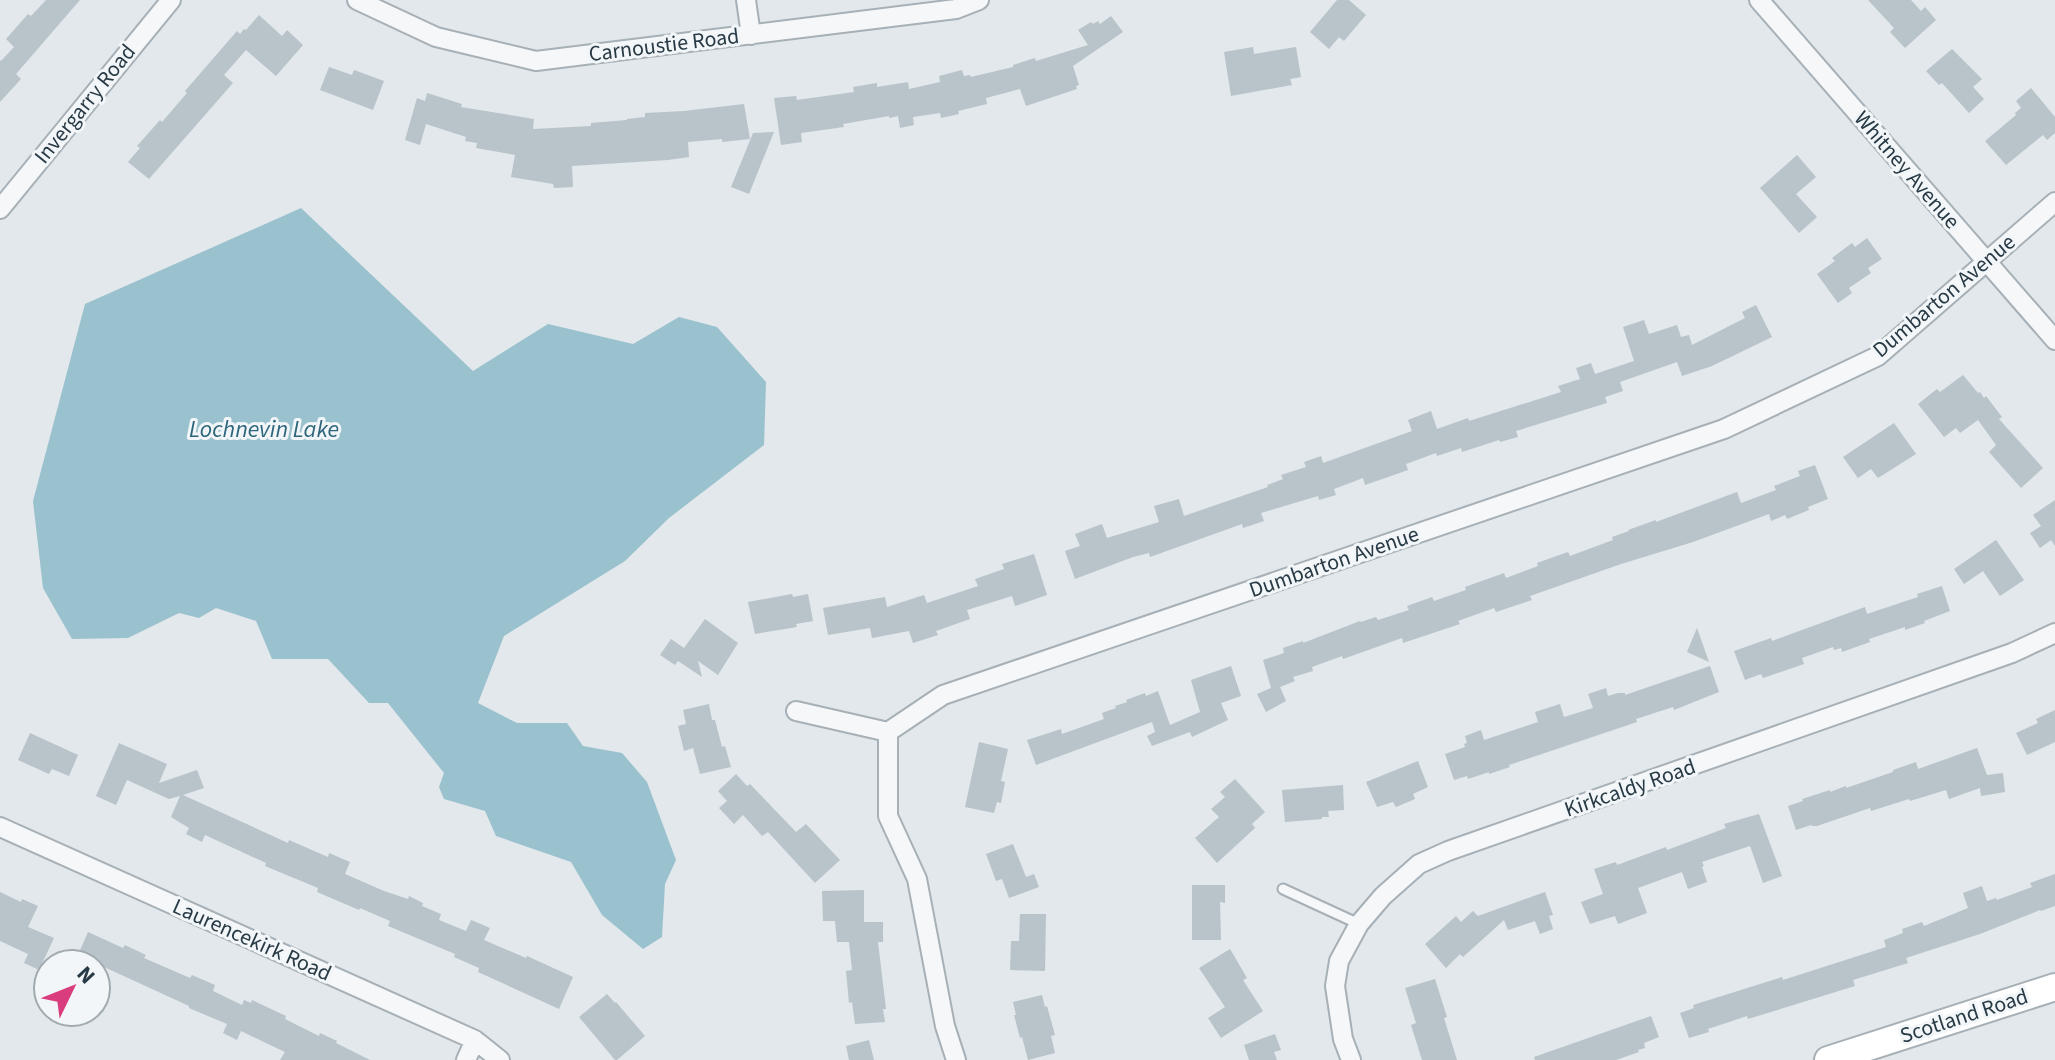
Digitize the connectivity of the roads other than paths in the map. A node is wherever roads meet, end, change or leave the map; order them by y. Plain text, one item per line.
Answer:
1 (171, 0) edge
2 (357, 0) edge
3 (746, 0) edge
4 (979, 0) edge
5 (1759, 0) edge
6 (751, 35) junction
7 (2055, 202) edge
8 (0, 209) edge
9 (1988, 262) junction
10 (2055, 340) edge
11 (2055, 633) edge
12 (796, 711) dead end
13 (888, 732) junction
14 (0, 827) edge
15 (1283, 889) dead end
16 (1359, 924) junction
17 (2055, 987) edge
18 (475, 1040) junction
19 (466, 1060) edge
20 (500, 1060) edge
21 (956, 1060) edge
22 (1351, 1060) edge
23 (1828, 1060) edge

1 - 8 street, Invergarry Road
2 - 6 street, Carnoustie Road
3 - 6 street
4 - 6 street, Carnoustie Road
5 - 9 street, Whitney Avenue
7 - 9 street, Dumbarton Avenue
9 - 10 street, Whitney Avenue
9 - 13 street, Dumbarton Avenue
11 - 16 street, Kirkcaldy Road
12 - 13 street
13 - 21 street
14 - 18 street, Laurencekirk Road
15 - 16 lane
16 - 22 street, Kirkcaldy Road
17 - 23 street, Scotland Road
18 - 19 street
18 - 20 street, Laurencekirk Road

